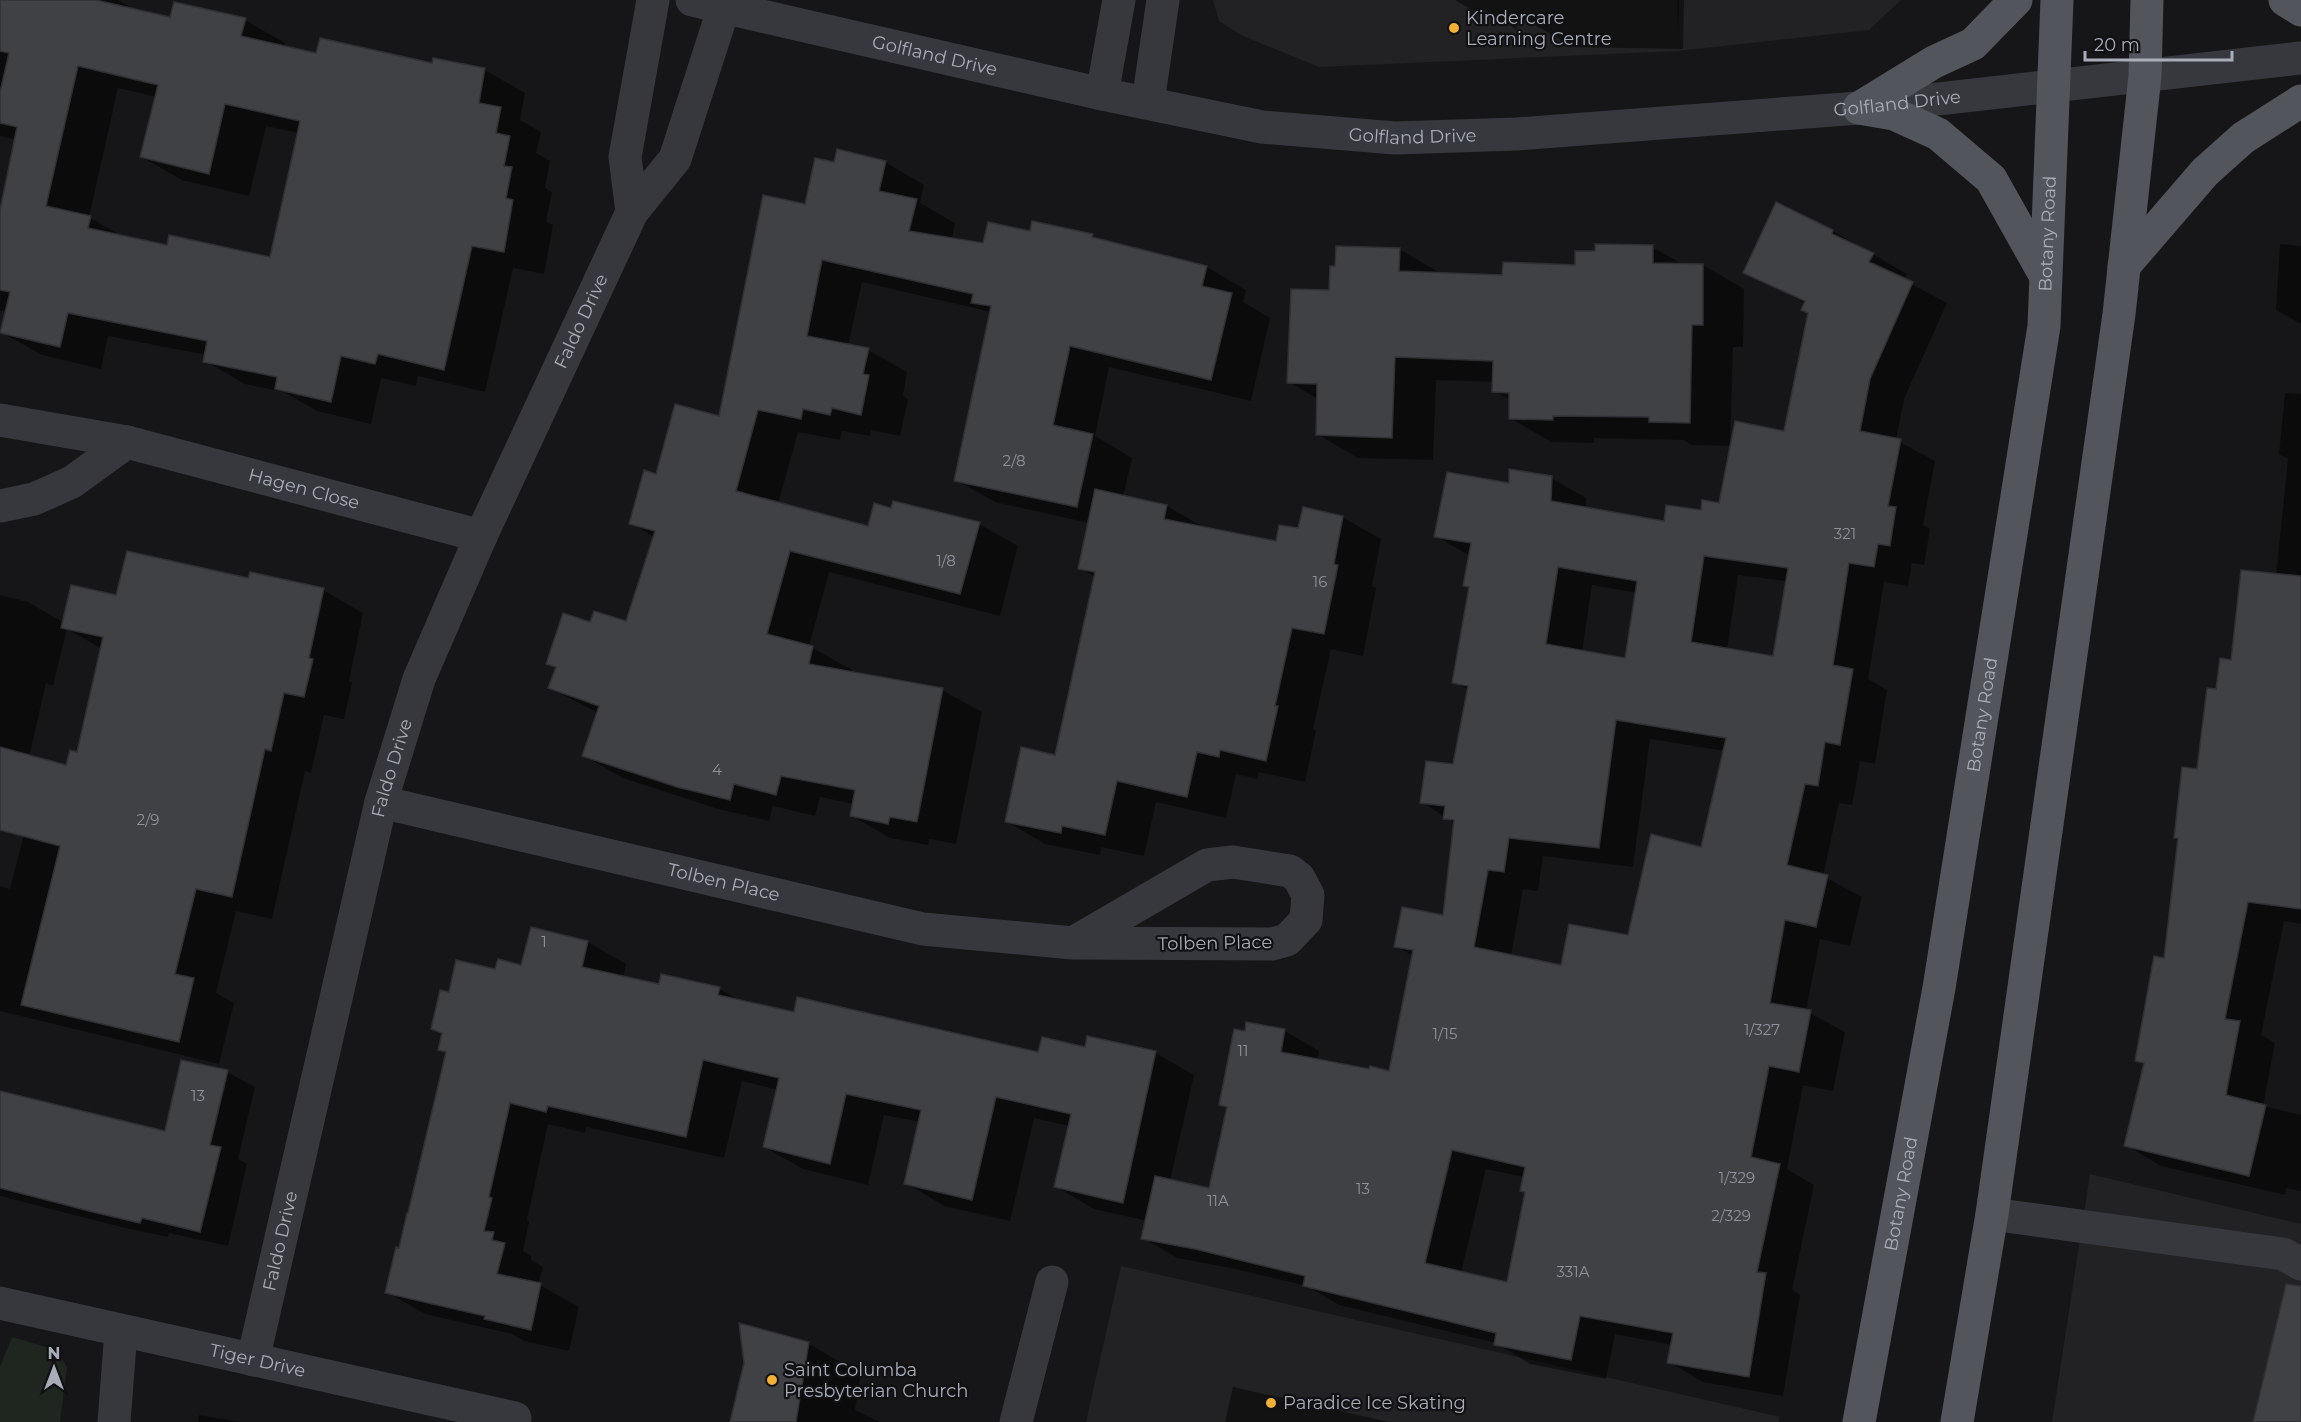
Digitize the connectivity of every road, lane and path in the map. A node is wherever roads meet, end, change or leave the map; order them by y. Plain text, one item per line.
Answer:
1 (653, 0) edge
2 (692, 0) edge
3 (1119, 0) edge
4 (1163, 0) edge
5 (2016, 0) edge
6 (2057, 0) edge
7 (2146, 0) edge
8 (2285, 0) edge
9 (724, 7) junction
10 (2301, 10) edge
11 (2301, 58) edge
12 (2145, 76) junction
13 (2054, 88) junction
14 (1101, 94) junction
15 (2301, 100) edge
16 (1148, 102) junction
17 (1859, 108) junction
18 (632, 212) junction
19 (2124, 266) junction
20 (2046, 276) junction
21 (0, 420) edge
22 (127, 442) junction
23 (0, 506) edge
24 (481, 536) junction
25 (381, 801) junction
26 (1072, 943) junction
27 (1992, 1214) junction
28 (2292, 1259) edge
29 (1052, 1282) dead end
30 (0, 1303) edge
31 (121, 1331) junction
32 (253, 1360) junction
33 (515, 1418) dead end
34 (114, 1422) edge
35 (1016, 1422) edge
36 (1859, 1422) edge
37 (1957, 1422) edge

1 - 18 street
2 - 9 street, Golfland Drive
3 - 14 street
4 - 16 street
5 - 17 main road
6 - 13 main road, Botany Road
7 - 12 main road
8 - 10 main road
9 - 14 street, Golfland Drive
9 - 18 street, Faldo Drive
11 - 12 street, Golfland Drive
12 - 13 street, Golfland Drive
12 - 19 main road
13 - 17 street, Golfland Drive
13 - 20 main road, Botany Road
14 - 16 street, Golfland Drive
15 - 19 main road
16 - 17 street, Golfland Drive
17 - 20 main road
18 - 24 street, Faldo Drive
19 - 27 main road
20 - 36 main road, Botany Road
21 - 22 street, Hagen Close
22 - 23 street
22 - 24 street, Hagen Close
24 - 25 street, Faldo Drive
25 - 26 street, Tolben Place
25 - 32 street, Faldo Drive
26 - 26 street, Tolben Place
27 - 28 street
27 - 37 main road
29 - 35 street
30 - 31 street, Tiger Drive
31 - 32 street, Tiger Drive
31 - 34 street
32 - 33 street, Tiger Drive

